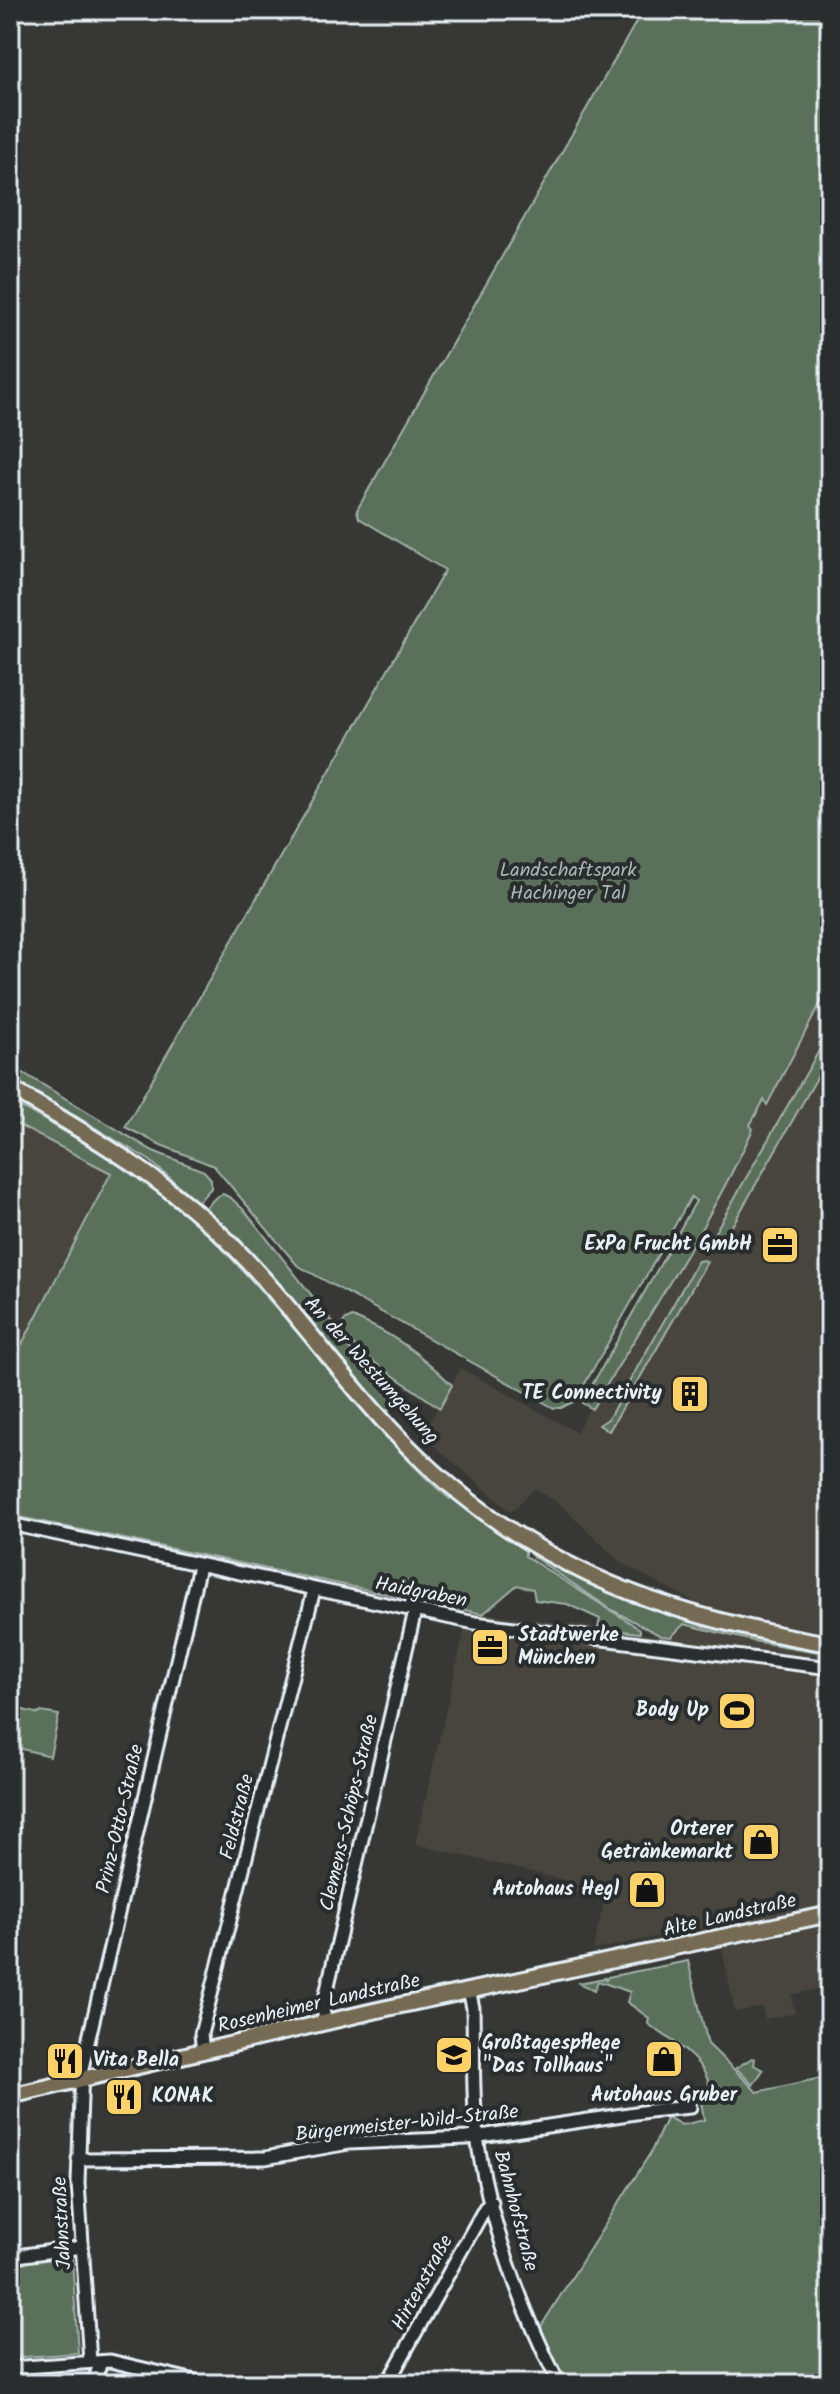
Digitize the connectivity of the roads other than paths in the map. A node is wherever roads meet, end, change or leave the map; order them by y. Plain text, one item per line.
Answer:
1 (10, 1088) edge
2 (10, 1524) edge
3 (199, 1566) junction
4 (314, 1590) junction
5 (415, 1611) junction
6 (830, 1644) edge
7 (830, 1668) edge
8 (830, 1914) edge
9 (638, 1956) joint
10 (469, 1990) junction
11 (325, 2023) junction
12 (203, 2052) junction
13 (81, 2081) junction
14 (10, 2096) edge
15 (690, 2107) dead end
16 (477, 2137) junction
17 (78, 2159) junction
18 (492, 2202) junction
19 (82, 2247) junction
20 (10, 2257) edge
21 (95, 2362) junction
22 (10, 2368) edge
23 (93, 2384) edge
24 (208, 2384) edge
25 (387, 2384) edge
26 (559, 2384) edge

1 - 6 main road, An der Westumgehung
2 - 3 street, Haidgraben
3 - 4 street, Haidgraben
3 - 13 street, Prinz-Otto-Straße
4 - 5 street, Haidgraben
4 - 12 street, Feldstraße
5 - 7 street, Haidgraben
5 - 11 street, Clemens-Schöps-Straße
8 - 9 main road, Alte Landstraße
9 - 10 main road, Rosenheimer Landstraße
10 - 11 main road, Rosenheimer Landstraße
10 - 16 street, Bahnhofstraße
11 - 12 main road, Rosenheimer Landstraße
12 - 13 main road, Rosenheimer Landstraße
13 - 14 main road, Rosenheimer Landstraße
13 - 17 street, Jahnstraße
15 - 16 street, Bürgermeister-Wild-Straße
16 - 17 street, Bürgermeister-Wild-Straße
16 - 18 street, Bahnhofstraße
17 - 19 street, Jahnstraße
18 - 25 street, Hirtenstraße
18 - 26 street, Bahnhofstraße
19 - 20 street
19 - 21 street, Jahnstraße
21 - 22 street
21 - 23 street, Jahnstraße
21 - 24 street

